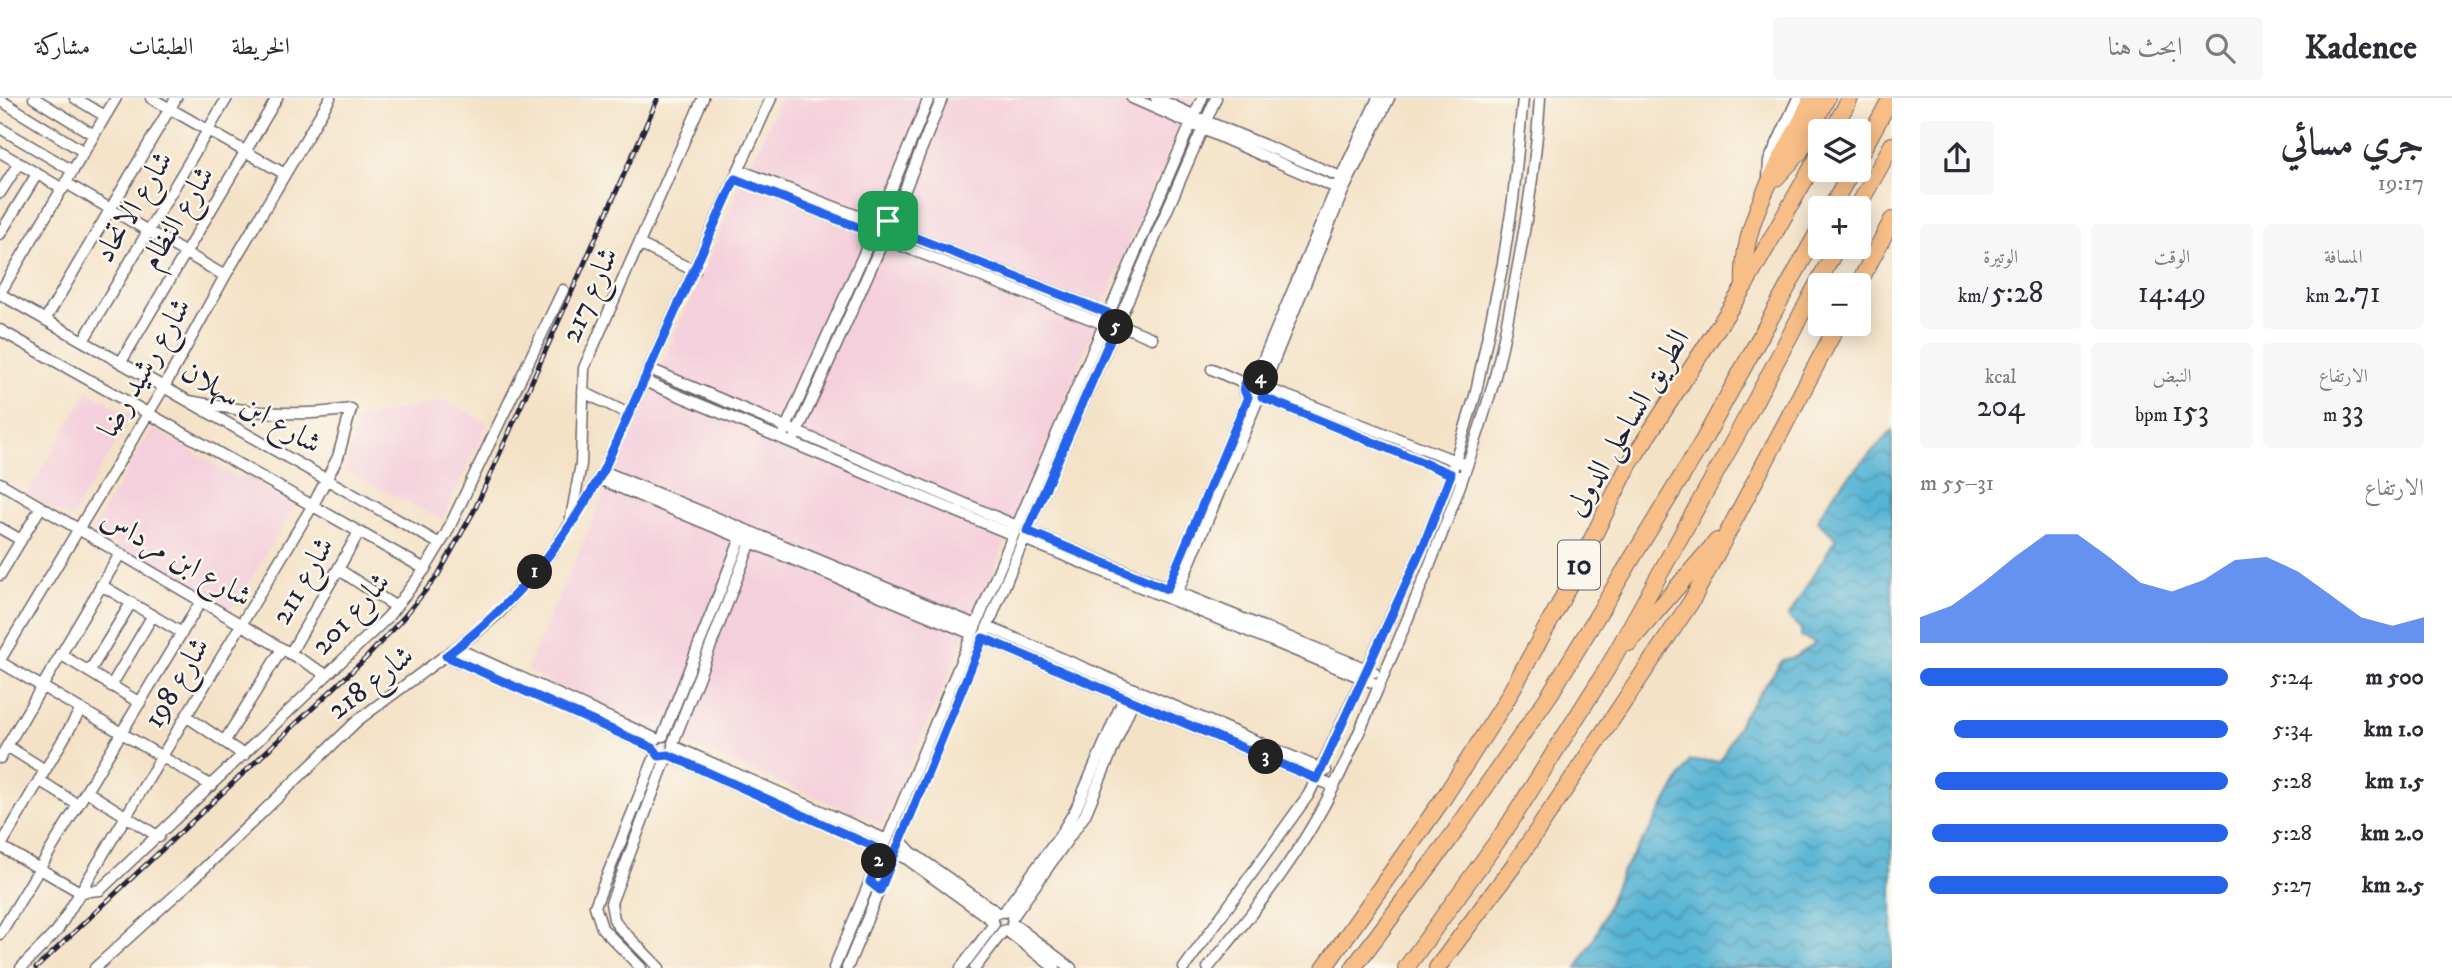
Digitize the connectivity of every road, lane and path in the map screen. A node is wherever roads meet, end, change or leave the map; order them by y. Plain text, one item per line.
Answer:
1 (34, 98) edge
2 (75, 98) edge
3 (116, 98) edge
4 (152, 98) edge
5 (227, 98) edge
6 (277, 98) edge
7 (330, 98) edge
8 (703, 98) edge
9 (771, 98) edge
10 (929, 98) edge
11 (942, 98) edge
12 (1132, 98) edge
13 (1156, 98) edge
14 (1202, 98) edge
15 (1216, 98) edge
16 (1378, 98) edge
17 (1389, 98) edge
18 (1523, 98) edge
19 (1540, 98) edge
20 (1798, 98) edge
21 (1812, 98) edge
22 (1828, 98) edge
23 (1850, 98) edge
24 (1857, 98) edge
25 (1891, 98) edge
26 (0, 100) edge
27 (173, 103) edge
28 (105, 116) junction
29 (1839, 119) edge
30 (1840, 119) edge
31 (1192, 120) junction
32 (1204, 126) junction
33 (0, 128) edge
34 (208, 130) junction
35 (1520, 130) junction
36 (1538, 132) junction
37 (1871, 134) edge
38 (94, 135) junction
39 (1892, 145) edge
40 (246, 151) junction
41 (0, 152) edge
42 (84, 152) junction
43 (19, 163) junction
44 (73, 171) junction
45 (37, 174) junction
46 (285, 174) junction
47 (737, 174) junction
48 (1808, 174) edge
49 (1769, 183) junction
50 (1342, 184) junction
51 (64, 186) junction
52 (0, 193) edge
53 (1864, 196) edge
54 (112, 209) junction
55 (1892, 220) edge
56 (892, 226) junction
57 (149, 230) junction
58 (877, 232) junction
59 (1888, 232) edge
60 (0, 234) edge
61 (639, 244) junction
62 (1808, 250) edge
63 (186, 252) junction
64 (1831, 259) edge
65 (0, 267) edge
66 (695, 271) junction
67 (1865, 273) edge
68 (12, 274) junction
69 (225, 275) junction
70 (1744, 287) junction
71 (563, 290) dead end
72 (0, 293) edge
73 (1106, 318) junction
74 (45, 320) junction
75 (1118, 323) junction
76 (0, 330) edge
77 (1832, 336) edge
78 (1152, 338) dead end
79 (83, 341) junction
80 (121, 362) junction
81 (650, 369) junction
82 (1212, 369) dead end
83 (644, 381) junction
84 (164, 387) junction
85 (1259, 390) junction
86 (583, 392) junction
87 (190, 401) junction
88 (149, 414) junction
89 (629, 415) junction
90 (783, 433) junction
91 (795, 438) junction
92 (1455, 461) junction
93 (1467, 465) junction
94 (601, 475) junction
95 (1456, 476) junction
96 (327, 480) junction
97 (0, 483) edge
98 (313, 505) junction
99 (41, 507) junction
100 (711, 520) junction
101 (569, 524) junction
102 (1730, 526) junction
103 (0, 528) edge
104 (78, 530) junction
105 (359, 532) junction
106 (1020, 533) junction
107 (21, 540) junction
108 (746, 540) junction
109 (440, 544) junction
110 (120, 554) junction
111 (813, 563) junction
112 (338, 569) junction
113 (425, 569) junction
114 (0, 574) edge
115 (101, 585) junction
116 (1172, 591) junction
117 (201, 601) junction
118 (131, 603) junction
119 (396, 607) junction
120 (153, 615) junction
121 (241, 625) junction
122 (980, 631) junction
123 (182, 633) junction
124 (456, 648) junction
125 (286, 651) junction
126 (60, 654) junction
127 (446, 656) junction
128 (0, 661) edge
129 (1607, 669) junction
130 (89, 672) junction
131 (1366, 674) junction
132 (327, 675) junction
133 (1381, 681) junction
134 (42, 686) junction
135 (111, 686) junction
136 (1128, 699) junction
137 (140, 703) junction
138 (81, 709) junction
139 (186, 716) junction
140 (121, 733) junction
141 (224, 741) junction
142 (7, 746) junction
143 (664, 747) junction
144 (244, 755) junction
145 (162, 756) junction
146 (0, 758) edge
147 (1320, 774) junction
148 (42, 775) junction
149 (1336, 781) junction
150 (212, 786) junction
151 (86, 791) junction
152 (78, 805) junction
153 (126, 816) junction
154 (159, 836) junction
155 (900, 840) junction
156 (0, 846) edge
157 (888, 848) junction
158 (39, 869) junction
159 (870, 882) junction
160 (880, 890) junction
161 (80, 892) junction
162 (1003, 921) junction
163 (0, 934) edge
164 (20, 968) edge
165 (95, 968) edge
166 (641, 968) edge
167 (659, 968) edge
168 (834, 968) edge
169 (847, 968) edge
170 (961, 968) edge
171 (975, 968) edge
172 (1055, 968) edge
173 (1071, 968) edge
174 (1184, 968) edge
175 (1208, 968) edge
176 (1324, 968) edge
177 (1353, 968) edge
178 (1406, 968) edge
179 (1437, 968) edge

1 - 38 street
2 - 28 street
3 - 28 street
4 - 27 street
5 - 34 street, شارع الاتحاد
6 - 40 street, شارع النظام
7 - 46 street, شارع رشيد رضا
8 - 61 street, شارع 217
9 - 47 street, شارع 218
10 - 58 street
11 - 56 street
12 - 31 street
13 - 31 street
14 - 31 street
15 - 32 street
16 - 50 street
17 - 50 street
18 - 35 street
19 - 36 street
20 - 49 street
21 - 49 highway
22 - 49 highway
23 - 29 highway
24 - 30 highway
25 - 37 highway
26 - 42 street
27 - 34 street
27 - 54 street
28 - 38 street
31 - 32 street
31 - 73 street
32 - 50 street
32 - 75 street
33 - 44 street
34 - 40 street
34 - 57 street, شارع الاتحاد
35 - 36 street
35 - 92 street
36 - 93 street
38 - 42 street
39 - 53 highway
40 - 46 street
40 - 63 street, شارع النظام
41 - 43 street
42 - 44 street
43 - 45 street
43 - 52 street
44 - 51 street
45 - 51 street
45 - 60 street
46 - 69 street, شارع رشيد رضا
47 - 58 street
47 - 66 street, شارع 218
48 - 70 highway, الطريق الساحلى الدولى / 10
49 - 70 highway
50 - 85 street
51 - 54 street
51 - 68 street
54 - 57 street
54 - 74 street
55 - 59 highway
56 - 58 street
56 - 58 street
56 - 73 street
57 - 63 street
57 - 79 street, شارع الاتحاد
58 - 73 street
58 - 90 street
58 - 91 street
59 - 67 highway
61 - 66 street
61 - 86 street, شارع 217
62 - 177 highway, 10
63 - 69 street
63 - 80 street, شارع النظام
64 - 129 highway
65 - 68 street
66 - 81 street, شارع 218
68 - 72 street
69 - 84 street, شارع رشيد رضا
70 - 176 highway, الطريق الساحلى الدولى / 10
71 - 109 street, شارع 201
72 - 74 street, شارع ابن سهلان
73 - 75 street
73 - 106 street
74 - 79 street, شارع ابن سهلان
75 - 78 street
75 - 106 street
76 - 88 street
77 - 102 highway
79 - 80 street, شارع ابن سهلان
80 - 84 street, شارع ابن سهلان
81 - 83 street, شارع 218
81 - 90 street
82 - 85 street
83 - 89 street, شارع 218
83 - 90 street
84 - 87 street, شارع ابن سهلان
84 - 88 street, شارع رشيد رضا
85 - 92 street
85 - 95 street
85 - 116 street
86 - 89 street
86 - 101 street, شارع 217
87 - 96 street, شارع ابن سهلان
87 - 96 street, شارع 198
88 - 98 street
88 - 104 street, شارع رشيد رضا
89 - 94 street, شارع 218
90 - 91 street
91 - 106 street
92 - 93 street
92 - 95 street
93 - 95 street
94 - 100 street
94 - 101 street, شارع 218
95 - 131 street
95 - 133 street
96 - 98 street, شارع 198
96 - 109 street, شارع ابن سهلان
97 - 99 street, شارع ابن مرداس
98 - 105 street
98 - 121 street, شارع 198
99 - 104 street, شارع ابن مرداس
99 - 107 street
100 - 108 street
100 - 111 street
101 - 124 street, شارع 218
102 - 129 highway
102 - 179 highway
103 - 107 street
104 - 110 street, شارع ابن مرداس
104 - 128 street, شارع رشيد رضا
105 - 112 street, شارع 211
105 - 113 street
106 - 116 street
106 - 122 street
106 - 131 street
107 - 114 street
108 - 111 street
108 - 143 street
109 - 113 street, شارع 201
110 - 115 street
110 - 117 street, شارع ابن مرداس
111 - 122 street
112 - 119 street
112 - 125 street, شارع 211
113 - 119 street, شارع 201
115 - 118 street
115 - 126 street
116 - 131 street
117 - 121 street, شارع ابن مرداس
117 - 123 street
118 - 120 street
118 - 130 street
119 - 132 street, شارع 201
120 - 123 street
120 - 135 street
121 - 125 street, شارع ابن مرداس
121 - 139 street, شارع 198
122 - 136 street
122 - 147 street
122 - 155 street
122 - 157 street
123 - 137 street
124 - 127 street, شارع 218
124 - 143 street
125 - 132 street, شارع ابن مرداس
125 - 141 street, شارع 211
126 - 130 street
126 - 134 street
127 - 143 street
127 - 165 street, شارع 218
128 - 134 street
129 - 178 highway
130 - 135 street
131 - 133 street
131 - 147 street
132 - 144 street, شارع 201
133 - 149 street
134 - 138 street
134 - 142 street
135 - 137 street
136 - 147 street
136 - 162 street
137 - 140 street
138 - 140 street
138 - 148 street
139 - 141 street
139 - 145 street, شارع 198
140 - 145 street
140 - 151 street
141 - 144 street
142 - 146 street
142 - 148 street
143 - 157 street
143 - 166 street
143 - 167 street
144 - 150 street, شارع 201
145 - 150 street
145 - 153 street, شارع 198
147 - 149 street
147 - 174 street
148 - 152 street
148 - 156 street
149 - 175 street
150 - 154 street, شارع 201
151 - 152 street
151 - 153 street
152 - 158 street
153 - 154 street
153 - 161 street, شارع 198
154 - 161 street, شارع 201
155 - 157 street
155 - 162 street
156 - 158 street
157 - 159 street
157 - 160 street
157 - 162 street
158 - 161 street
158 - 163 street
159 - 160 street
159 - 168 street
160 - 169 street
161 - 164 street, شارع 198
162 - 170 street
162 - 171 street
162 - 172 street
162 - 173 street

